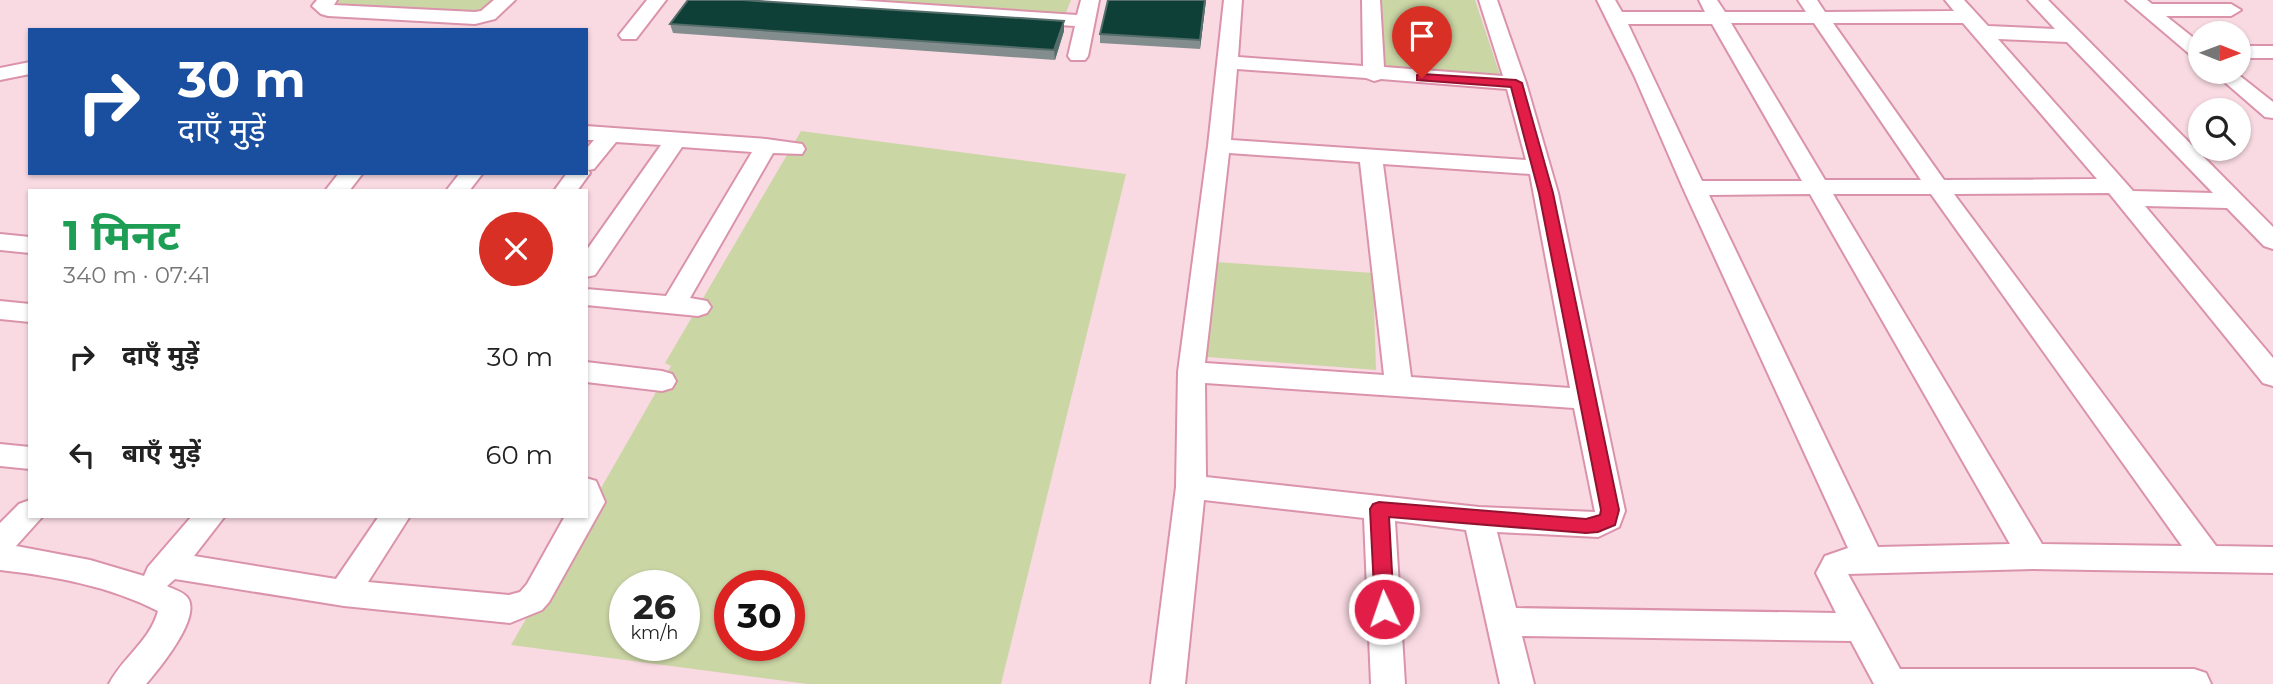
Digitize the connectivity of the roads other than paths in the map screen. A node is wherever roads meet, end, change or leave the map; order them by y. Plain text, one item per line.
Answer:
1 (328, 0) edge
2 (506, 0) edge
3 (657, 0) edge
4 (768, 0) edge
5 (1090, 0) edge
6 (1233, 0) edge
7 (1371, 0) edge
8 (1488, 0) edge
9 (2037, 0) edge
10 (820, 1) edge
11 (2141, 5) edge
12 (1713, 8) edge
13 (1610, 9) edge
14 (1813, 9) edge
15 (2231, 10) dead end
16 (1967, 16) edge
17 (1084, 21) junction
18 (629, 35) dead end
19 (2070, 36) junction
20 (2188, 43) edge
21 (2251, 52) edge
22 (2273, 52) edge
23 (1078, 55) dead end
24 (1227, 62) junction
25 (28, 68) edge
26 (0, 74) edge
27 (1374, 75) junction
28 (1516, 83) junction
29 (2238, 84) edge
30 (2273, 112) edge
31 (588, 133) edge
32 (610, 135) junction
33 (676, 140) junction
34 (766, 146) junction
35 (1219, 146) junction
36 (794, 149) dead end
37 (1371, 158) junction
38 (588, 162) edge
39 (1539, 168) junction
40 (350, 175) edge
41 (470, 175) edge
42 (577, 175) edge
43 (1937, 186) junction
44 (1694, 188) junction
45 (1818, 188) junction
46 (338, 189) edge
47 (459, 189) edge
48 (567, 189) edge
49 (2121, 192) junction
50 (2234, 201) junction
51 (2273, 242) edge
52 (1, 243) edge
53 (28, 245) edge
54 (588, 266) edge
55 (588, 298) edge
56 (0, 310) edge
57 (28, 313) edge
58 (588, 372) edge
59 (1191, 372) junction
60 (2273, 376) edge
61 (662, 381) dead end
62 (1399, 386) junction
63 (1586, 399) junction
64 (0, 455) edge
65 (28, 458) edge
66 (1191, 487) junction
67 (1379, 509) junction
68 (28, 514) edge
69 (208, 518) edge
70 (394, 518) edge
71 (580, 518) edge
72 (1479, 519) junction
73 (0, 543) edge
74 (2033, 556) junction
75 (0, 557) edge
76 (1868, 558) junction
77 (2209, 560) junction
78 (2273, 560) edge
79 (168, 565) junction
80 (147, 591) junction
81 (344, 593) junction
82 (1504, 622) junction
83 (1860, 627) junction
84 (126, 684) edge
85 (1168, 684) edge
86 (1388, 684) edge
87 (1517, 684) edge
88 (1891, 684) edge
89 (2194, 684) edge

1 - 2 street
3 - 18 street
4 - 10 street
5 - 17 street
6 - 24 street
7 - 27 street
8 - 28 street
9 - 19 street
10 - 17 street
11 - 15 street
11 - 20 street
12 - 13 street
12 - 14 street
12 - 45 street
13 - 44 street
14 - 16 street
14 - 43 street
16 - 19 street
16 - 49 street
17 - 23 street
19 - 50 street
21 - 22 street
24 - 27 street
24 - 35 street
25 - 26 street
27 - 28 street
28 - 39 street
29 - 30 street
31 - 32 street
32 - 33 street
32 - 38 street
33 - 34 street
33 - 54 street
34 - 36 street
34 - 55 street
35 - 37 street
35 - 59 street
37 - 39 street
37 - 62 street
39 - 63 street
40 - 46 street
41 - 47 street
42 - 48 street
43 - 45 street
43 - 49 street
43 - 77 street
44 - 45 street
44 - 76 street
45 - 74 street
49 - 50 street
49 - 60 street
50 - 51 street
52 - 53 street
56 - 57 street
58 - 61 street
59 - 62 street
59 - 66 street
62 - 63 street
63 - 72 street
64 - 65 street
66 - 67 street
66 - 85 street
67 - 72 street
67 - 86 street
68 - 73 street
69 - 79 street
70 - 81 street
71 - 81 street
72 - 82 street
74 - 76 street
74 - 77 street
75 - 80 street
76 - 83 street
77 - 78 street
79 - 80 street
79 - 81 street
80 - 84 street
82 - 83 street
82 - 87 street
83 - 88 street
88 - 89 street

